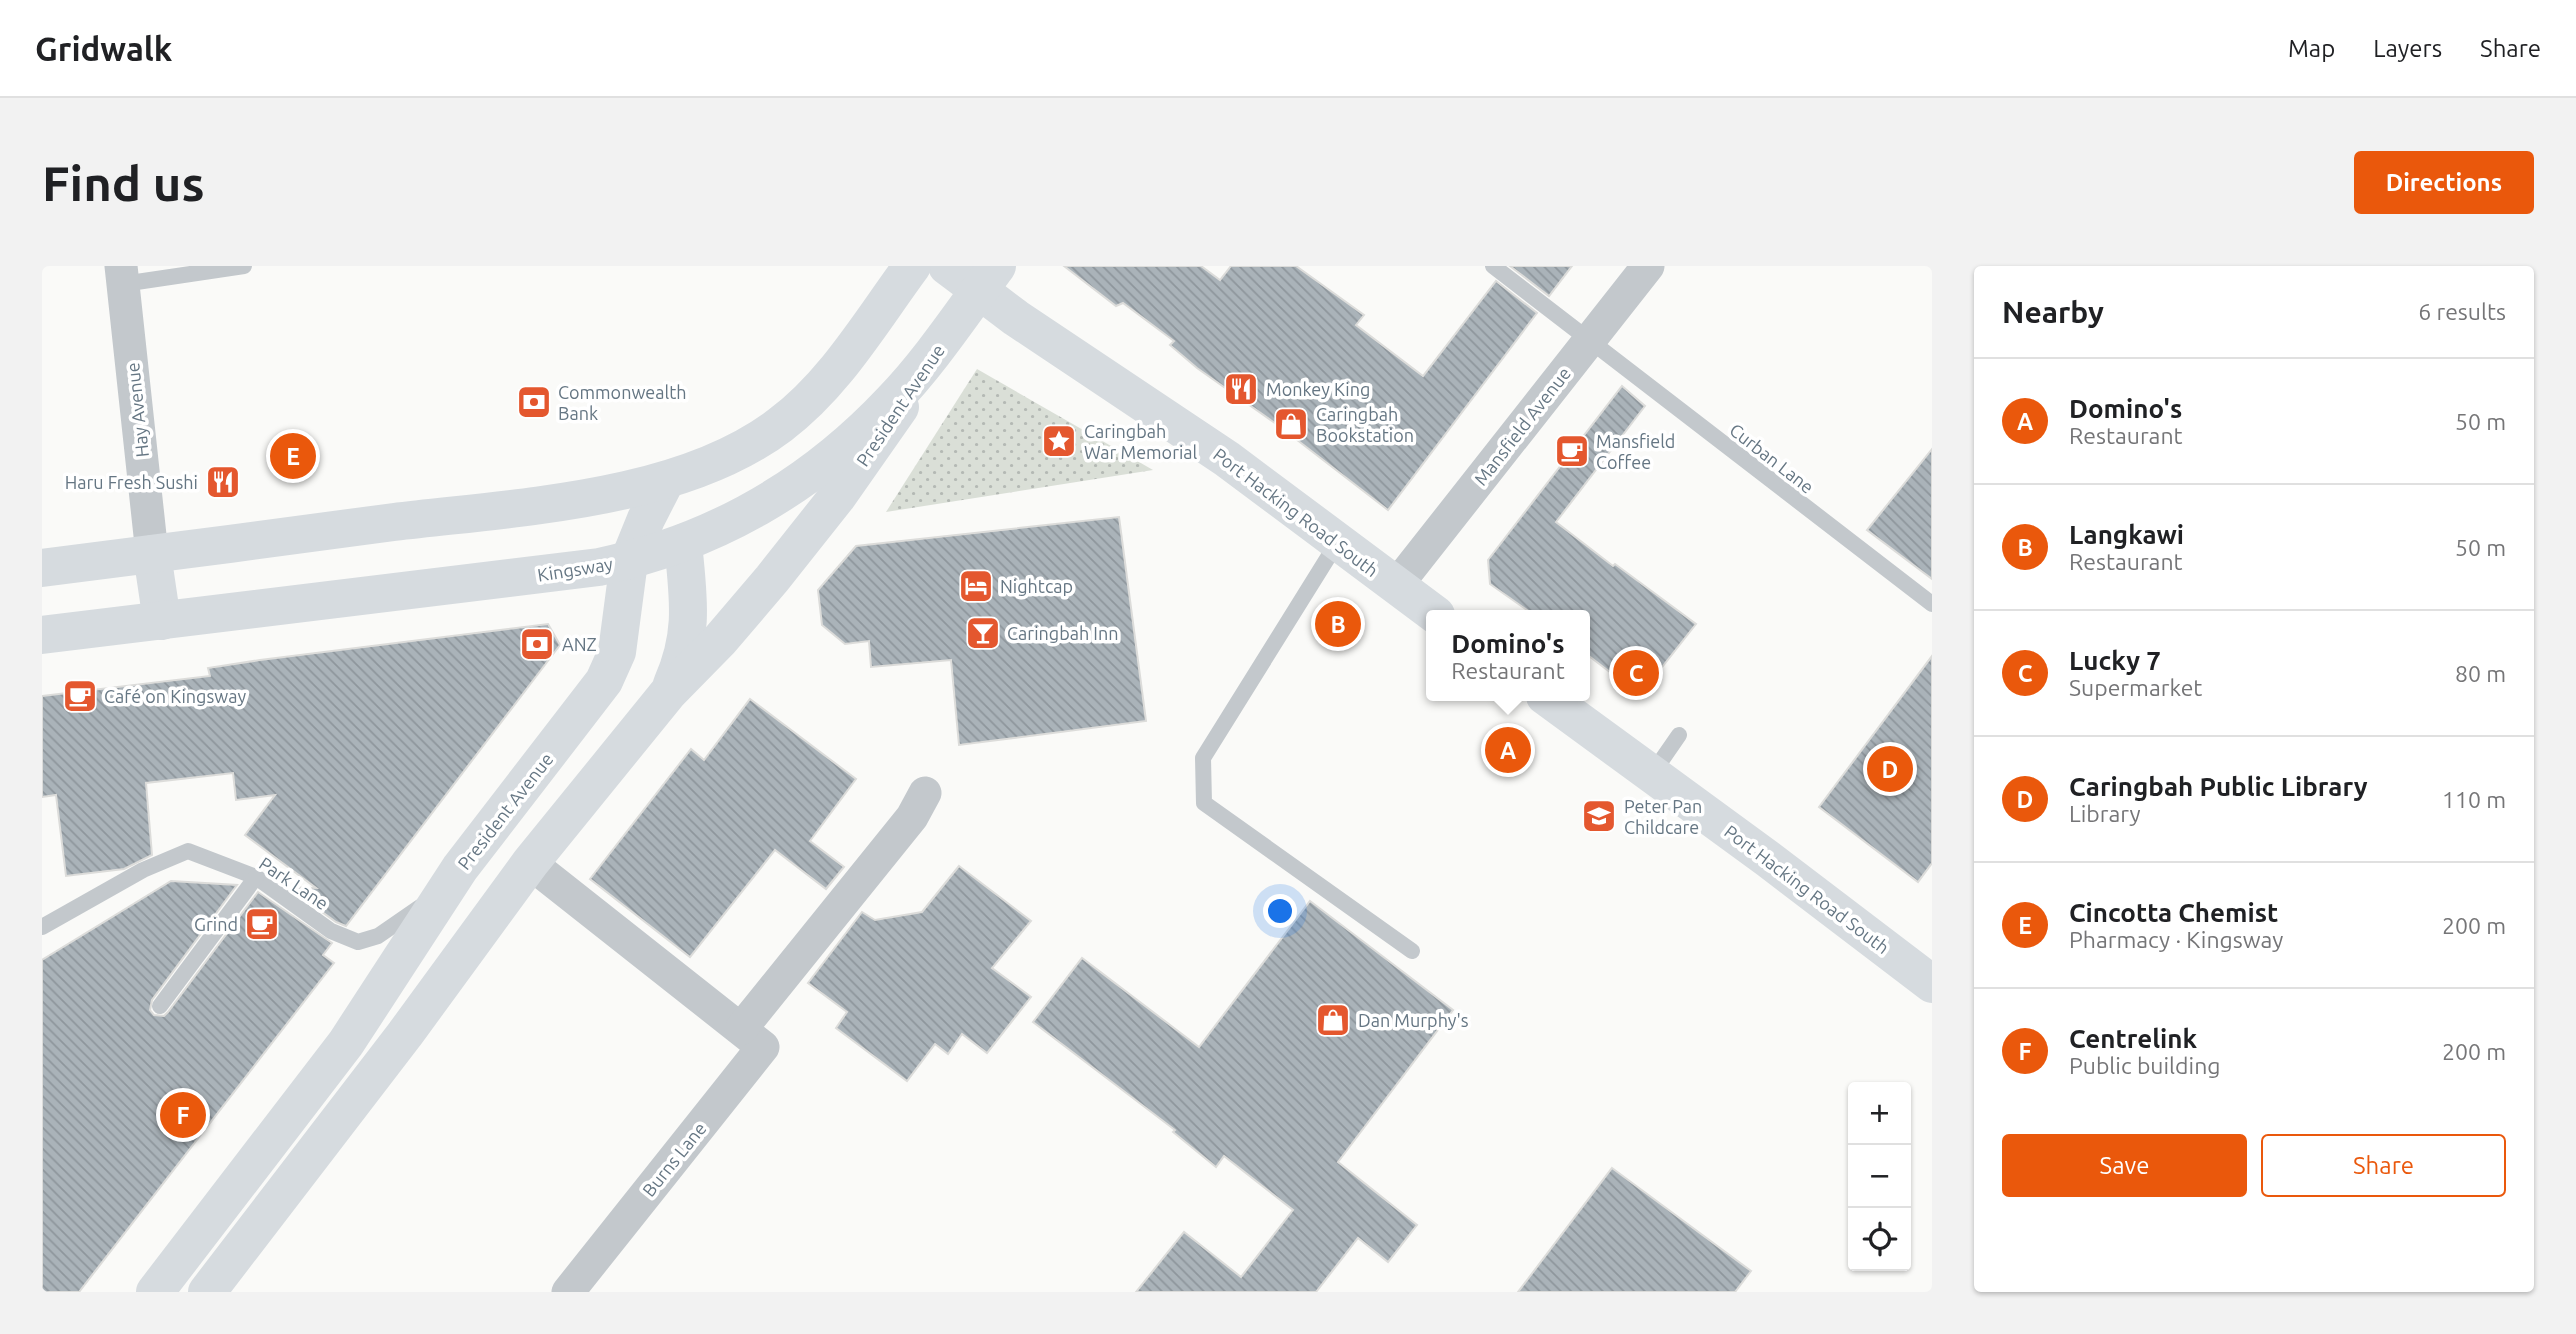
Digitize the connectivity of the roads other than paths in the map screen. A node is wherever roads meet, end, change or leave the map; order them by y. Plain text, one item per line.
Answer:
1 (244, 266) edge
2 (912, 266) edge
3 (947, 266) edge
4 (1493, 266) edge
5 (1648, 266) edge
6 (122, 275) edge
7 (981, 288) edge
8 (1589, 341) junction
9 (666, 480) junction
10 (683, 542) junction
11 (1337, 543) junction
12 (152, 554) junction
13 (629, 561) junction
14 (42, 568) edge
15 (1395, 586) junction
16 (1932, 604) edge
17 (1429, 610) edge
18 (162, 621) junction
19 (42, 635) edge
20 (668, 693) junction
21 (1552, 701) edge
22 (1679, 735) dead end
23 (1652, 774) junction
24 (925, 793) dead end
25 (491, 830) junction
26 (530, 863) junction
27 (256, 877) junction
28 (445, 891) junction
29 (42, 927) edge
30 (1412, 951) dead end
31 (1932, 984) edge
32 (160, 1006) dead end
33 (741, 1029) junction
34 (155, 1292) edge
35 (207, 1292) edge
36 (568, 1292) edge

1 - 6 lane
2 - 9 main road
3 - 7 main road, Port Hacking Road South
4 - 8 lane, Curban Lane
5 - 8 street, Mansfield Avenue
6 - 12 street, Hay Avenue
7 - 10 main road, Kingsway
7 - 11 main road, Port Hacking Road South
7 - 20 main road, President Avenue
8 - 15 street, Mansfield Avenue
8 - 16 lane, Curban Lane
9 - 10 main road, President Avenue
9 - 12 main road
9 - 13 main road, President Avenue
10 - 13 main road, Kingsway
10 - 20 main road, President Avenue
11 - 15 main road, Port Hacking Road South
11 - 30 lane
12 - 14 main road
12 - 18 main road
13 - 18 main road, Kingsway
13 - 25 main road, President Avenue
15 - 17 main road, Port Hacking Road South
18 - 19 main road, Kingsway
20 - 26 main road, President Avenue
21 - 23 main road, Port Hacking Road South
22 - 23 lane
23 - 31 main road, Port Hacking Road South
24 - 33 street
25 - 26 main road
25 - 28 main road, President Avenue
26 - 33 street, Burns Lane
26 - 35 main road, President Avenue
27 - 28 lane, Park Lane
27 - 29 lane, Park Lane
27 - 32 lane
28 - 34 main road, President Avenue
33 - 36 street, Burns Lane

